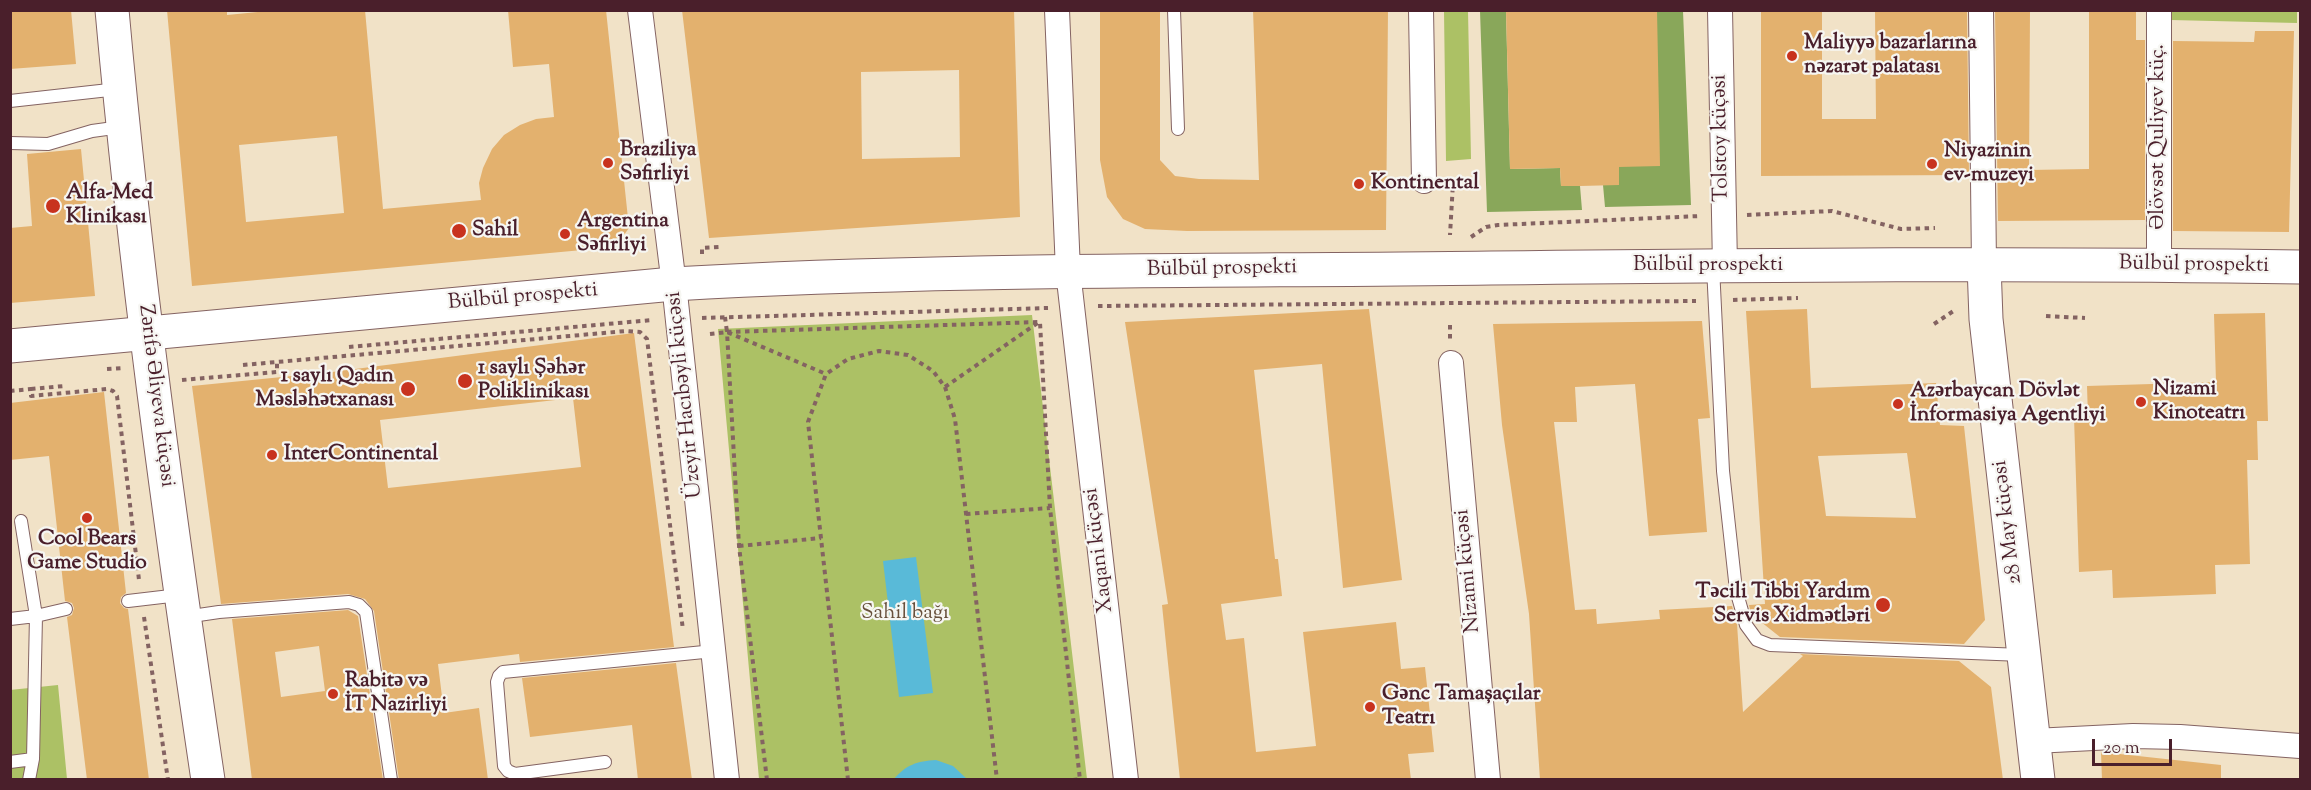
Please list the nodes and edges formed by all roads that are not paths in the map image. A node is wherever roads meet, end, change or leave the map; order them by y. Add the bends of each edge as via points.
1 (112, 10) edge
2 (640, 10) edge
3 (1057, 10) edge
4 (1174, 10) edge
5 (1421, 10) edge
6 (1720, 10) edge
7 (1981, 10) edge
8 (2159, 10) edge
9 (119, 89) junction
10 (10, 101) edge
11 (122, 127) junction
12 (1178, 129) dead end
13 (10, 143) edge
14 (1424, 181) dead end
15 (2159, 264) junction
16 (1984, 265) junction
17 (1719, 266) junction
18 (2301, 267) edge
19 (1053, 271) junction
20 (674, 284) junction
21 (147, 334) junction
22 (10, 346) edge
23 (1451, 363) dead end
24 (21, 521) dead end
25 (128, 601) dead end
26 (182, 606) junction
27 (66, 609) dead end
28 (36, 616) junction
29 (10, 619) edge
30 (714, 651) junction
31 (2024, 656) junction
32 (2034, 741) junction
33 (2301, 746) edge
34 (33, 759) junction
35 (10, 762) edge
36 (605, 762) dead end
37 (29, 780) edge
38 (208, 780) edge
39 (391, 780) edge
40 (727, 780) edge
41 (1126, 780) edge
42 (1488, 780) edge
43 (2038, 780) edge

1 - 9 main road, Zərifə Əliyeva küçəsi
2 - 20 street, Üzeyir Hacıbəyli küçəsi
3 - 19 street, Xaqani küçəsi via 1066,231
4 - 12 lane
5 - 14 street
6 - 17 street, Tolstoy küçəsi via 1724,215
7 - 16 street
8 - 15 street, Əlövsət Quliyev küç.
9 - 10 lane
9 - 11 main road, Zərifə Əliyeva küçəsi
11 - 13 lane via 48,144
11 - 21 main road, Zərifə Əliyeva küçəsi
15 - 16 main road, Bülbül prospekti
15 - 18 main road, Bülbül prospekti
16 - 17 main road, Bülbül prospekti
16 - 31 main road, 28 May küçəsi via 1986,319
17 - 19 main road, Bülbül prospekti
17 - 31 lane via 1714,300 1723,471 1736,590 1746,626 1757,640 1770,645
19 - 20 main road, Bülbül prospekti
19 - 41 street, Xaqani küçəsi via 1073,320
20 - 21 main road, Bülbül prospekti
20 - 30 street, Üzeyir Hacıbəyli küçəsi
21 - 22 main road, Bülbül prospekti
21 - 26 main road, Zərifə Əliyeva küçəsi
23 - 42 street, Nizami küçəsi
24 - 28 lane
25 - 26 lane
26 - 38 main road, Zərifə Əliyeva küçəsi
26 - 39 lane via 219,612 337,603 359,605 366,612
27 - 28 lane
28 - 29 lane
28 - 34 lane
30 - 36 lane via 503,672 499,676 504,766 508,771 515,774
30 - 40 street, Üzeyir Hacıbəyli küçəsi
31 - 32 main road, 28 May küçəsi
32 - 33 street via 2133,736
32 - 43 main road, 28 May küçəsi
34 - 35 lane
34 - 37 lane

